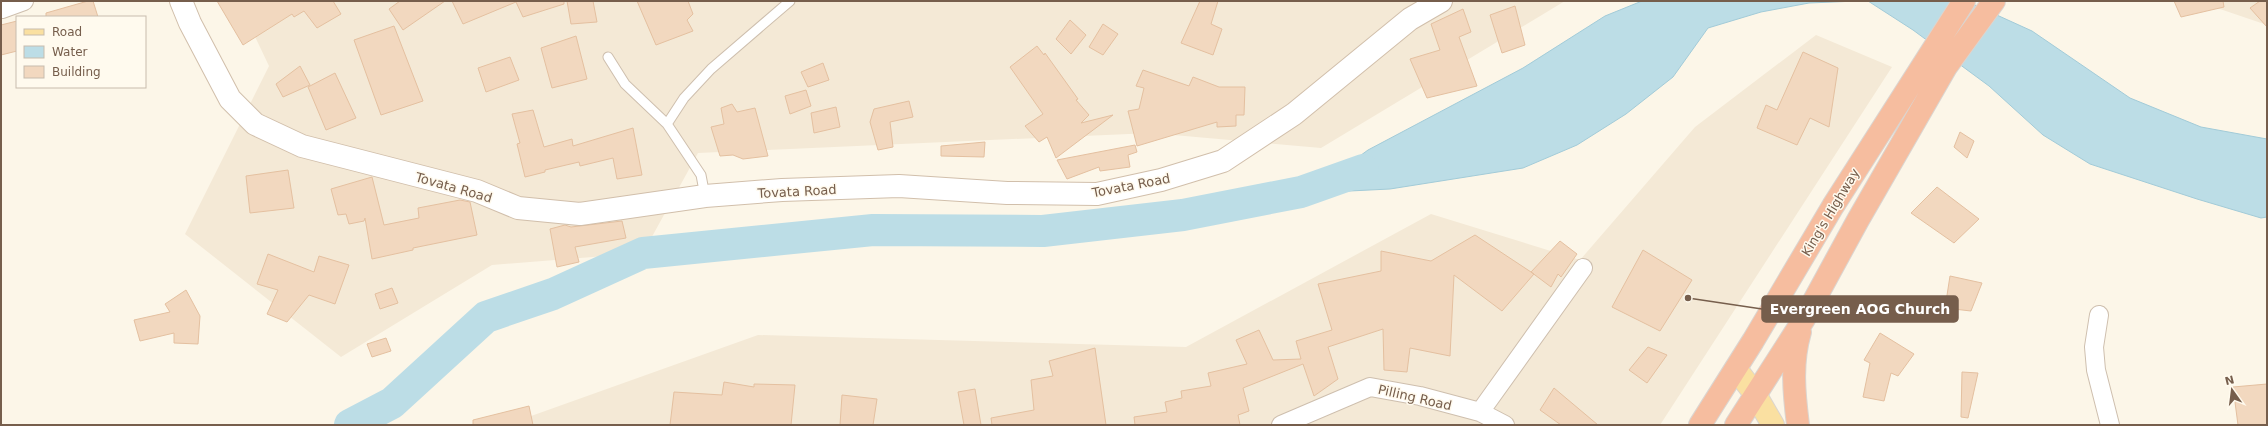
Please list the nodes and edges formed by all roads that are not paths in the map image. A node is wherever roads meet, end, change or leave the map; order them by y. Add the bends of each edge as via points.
1 (24, 1) edge
2 (181, 1) edge
3 (790, 1) edge
4 (1441, 1) edge
5 (1964, 1) edge
6 (1993, 2) edge
7 (2, 9) edge
8 (608, 58) dead end
9 (667, 124) junction
10 (705, 196) junction
11 (1583, 268) dead end
12 (2099, 315) dead end
13 (1804, 319) junction
14 (1736, 369) junction
15 (1755, 394) junction
16 (1480, 412) junction
17 (1311, 418) edge
18 (1281, 425) edge
19 (1505, 425) edge
20 (1700, 425) edge
21 (1736, 425) edge
22 (1773, 425) edge
23 (1798, 425) edge
24 (2110, 425) edge

1 - 7 street
2 - 10 street, Tovata Road via 230,99 256,124 302,146 477,191 518,208 580,214
3 - 9 lane via 711,69 684,98
4 - 10 street, Tovata Road via 1410,19 1294,114 1224,161 1161,180 1097,194 1007,193 899,186 782,190
5 - 14 highway, King's Highway via 1833,206
6 - 13 highway, King's Highway via 1946,67
8 - 9 lane via 625,84
9 - 10 lane via 701,175
11 - 16 street
12 - 24 street via 2094,347 2096,370
13 - 15 highway, King's Highway
13 - 23 highway via 1794,372 1794,399
14 - 15 main road
14 - 20 highway, King's Highway
15 - 21 highway, King's Highway
15 - 22 main road
16 - 17 street, Pilling Road via 1420,396 1370,387
16 - 19 street, Pilling Road
17 - 18 street, Pilling Road

